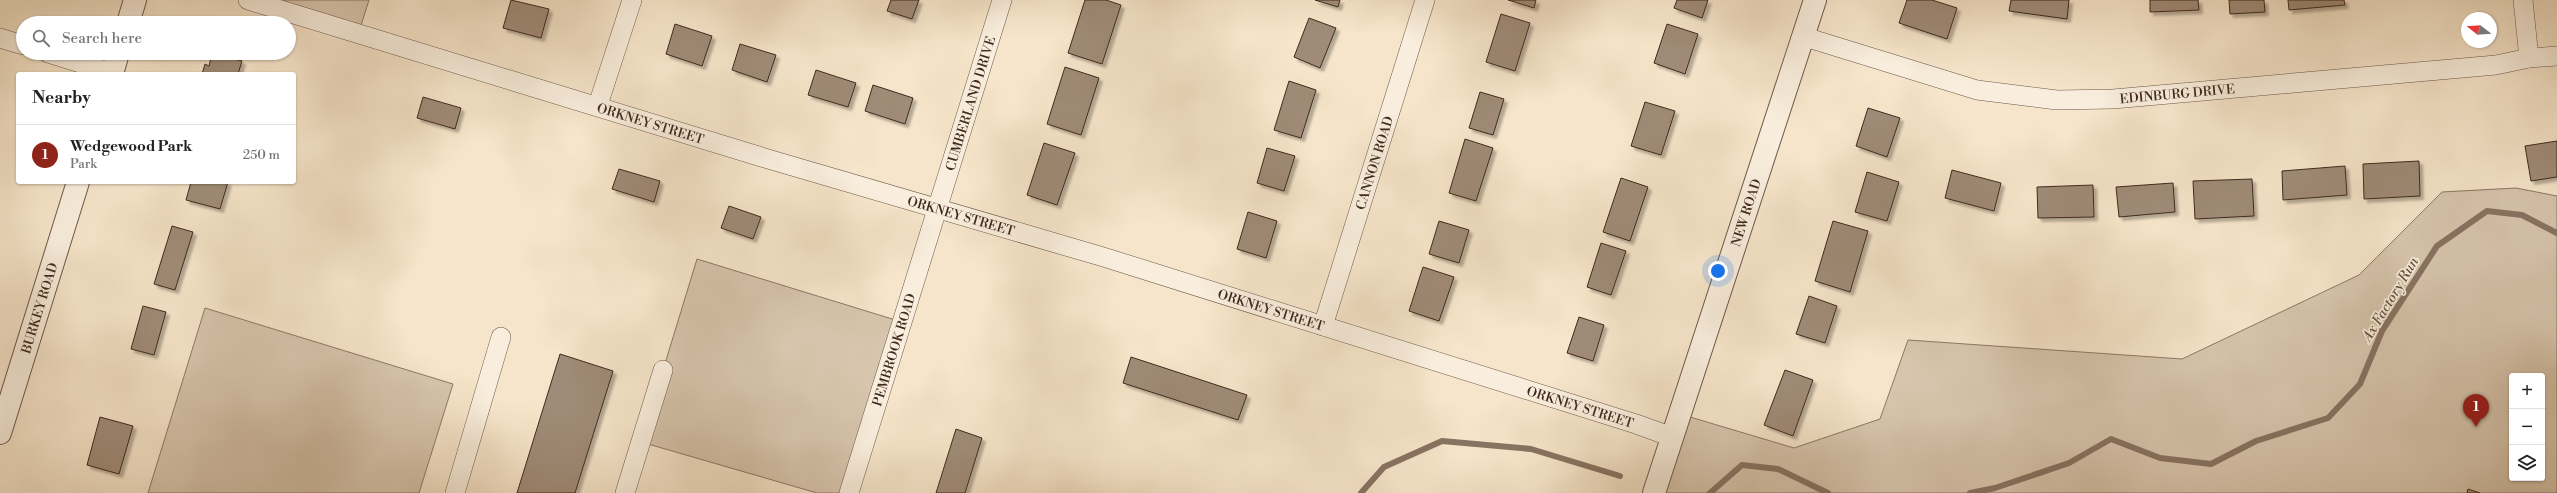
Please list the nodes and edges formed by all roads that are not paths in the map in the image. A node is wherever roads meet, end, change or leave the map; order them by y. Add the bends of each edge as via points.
1 (135, 0) edge
2 (248, 0) edge
3 (632, 0) edge
4 (1002, 0) edge
5 (1425, 0) edge
6 (1815, 0) edge
7 (2524, 0) edge
8 (130, 16) edge
9 (1804, 37) junction
10 (0, 38) edge
11 (16, 43) edge
12 (2557, 56) edge
13 (2529, 58) junction
14 (81, 60) edge
15 (114, 67) edge
16 (598, 105) junction
17 (77, 184) edge
18 (938, 207) junction
19 (1323, 326) junction
20 (502, 337) dead end
21 (662, 370) dead end
22 (0, 433) edge
23 (1672, 437) junction
24 (455, 493) edge
25 (625, 493) edge
26 (849, 493) edge
27 (1654, 493) edge

1 - 8 street
2 - 16 street, ORKNEY STREET
3 - 16 street
4 - 18 street, CUMBERLAND DRIVE
5 - 19 street, CANNON ROAD
6 - 9 street, NEW ROAD
7 - 13 street
9 - 13 street, EDINBURG DRIVE via 1977,90 2056,100 2113,99 2496,65
9 - 23 street, NEW ROAD
10 - 11 street
12 - 13 street, EDINBURG DRIVE
14 - 15 street
16 - 18 street, ORKNEY STREET
17 - 22 street, BURKEY ROAD
18 - 19 street, ORKNEY STREET
18 - 26 street, PEMBROOK ROAD
19 - 23 street, ORKNEY STREET
20 - 24 street
21 - 25 street
23 - 27 street, NEW ROAD

